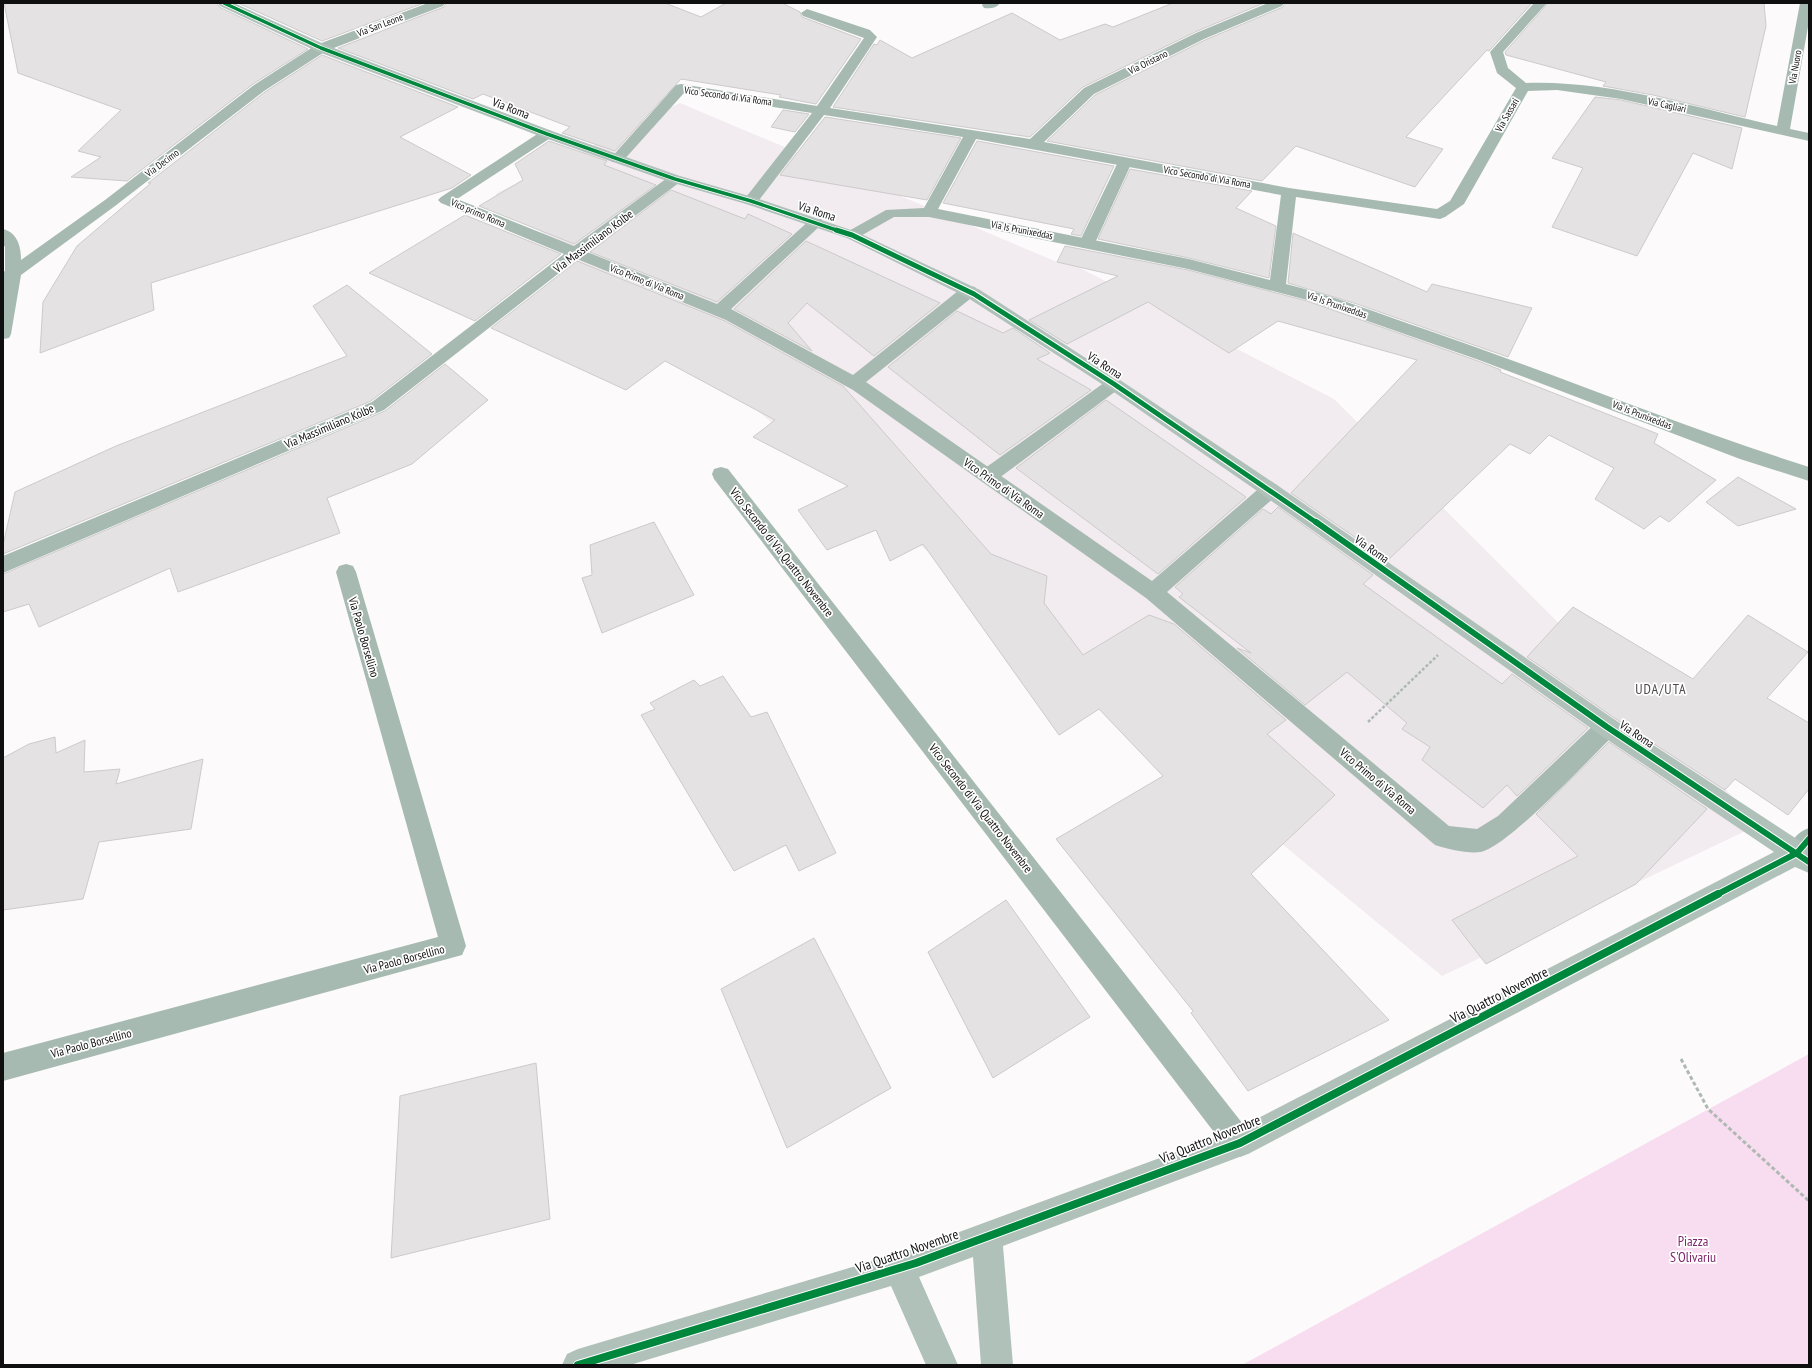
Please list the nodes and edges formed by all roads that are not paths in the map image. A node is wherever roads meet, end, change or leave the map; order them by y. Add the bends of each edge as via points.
1 (224, 3) edge
2 (439, 3) edge
3 (1278, 3) edge
4 (1541, 3) edge
5 (1806, 3) edge
6 (807, 13) dead end
7 (321, 48) junction
8 (1523, 87) junction
9 (820, 110) junction
10 (1783, 131) junction
11 (547, 134) junction
12 (971, 135) junction
13 (1809, 137) edge
14 (1033, 144) junction
15 (617, 158) junction
16 (1125, 162) junction
17 (675, 180) junction
18 (1289, 192) junction
19 (751, 202) junction
20 (929, 212) junction
21 (1440, 214) joint
22 (816, 222) junction
23 (3, 234) edge
24 (852, 235) junction
25 (1087, 243) junction
26 (575, 253) junction
27 (8, 276) edge
28 (1277, 286) junction
29 (969, 291) junction
30 (719, 311) junction
31 (3, 334) edge
32 (854, 384) junction
33 (1114, 384) junction
34 (721, 474) dead end
35 (1809, 474) edge
36 (988, 476) junction
37 (1270, 490) junction
38 (3, 565) edge
39 (346, 572) dead end
40 (1153, 592) junction
41 (1607, 727) junction
42 (1805, 851) edge
43 (3, 1067) edge
44 (1240, 1142) junction
45 (987, 1237) junction
46 (900, 1268) junction
47 (578, 1365) edge
48 (942, 1365) edge
49 (997, 1365) edge

1 - 7 street, Via Roma
2 - 7 street, Via San Leone
3 - 14 street, Via Oristano via 1200,36 1089,91
4 - 8 street, Via Sassari via 1496,52 1502,70
5 - 10 street, Via Nuoro
6 - 9 street via 871,37
7 - 11 street, Via Roma
7 - 27 street, Via Decimo via 259,88 110,203
8 - 10 street, Via Cagliari via 1557,86 1621,95
8 - 21 street, Via Sassari via 1456,204
9 - 12 street, Vico Secondo di Via Roma
9 - 15 street, Vico Secondo di Via Roma via 680,88
9 - 19 street
10 - 13 street, Via Cagliari
11 - 15 street, Via Roma
11 - 26 street, Vico primo Roma via 446,200
12 - 14 street, Vico Secondo di Via Roma
12 - 20 street
14 - 16 street, Vico Secondo di Via Roma
15 - 17 street, Via Roma
16 - 18 street, Vico Secondo di Via Roma
16 - 25 street
17 - 19 street, Via Roma
17 - 26 street, Via Massimiliano Kolbe
18 - 21 street, Vico Secondo di Via Roma
18 - 28 street
19 - 22 street, Via Roma
20 - 24 street, Via Is Prunixeddas via 891,213
20 - 25 street, Via Is Prunixeddas
22 - 24 street, Via Roma
22 - 30 street
23 - 27 street via 13,246
24 - 29 street, Via Roma
25 - 28 street, Via Is Prunixeddas via 1190,264
26 - 30 street, Vico Primo di Via Roma
26 - 38 street, Via Massimiliano Kolbe via 378,406
27 - 31 street
28 - 35 street, Via Is Prunixeddas via 1313,296 1485,356 1747,454
29 - 32 street
29 - 33 street, Via Roma
30 - 32 street, Vico Primo di Via Roma
32 - 36 street, Vico Primo di Via Roma
33 - 36 street
33 - 37 street, Via Roma
34 - 44 street, Vico Secondo di Via Quattro Novembre
36 - 40 street, Vico Primo di Via Roma
37 - 40 street
37 - 41 street, Via Roma
39 - 43 street, Via Paolo Borsellino via 453,946
40 - 41 street, Vico Primo di Via Roma via 1444,837 1480,842 1506,824
41 - 42 street, Via Roma
42 - 44 street, Via Quattro Novembre
44 - 45 street, Via Quattro Novembre
45 - 46 street, Via Quattro Novembre
45 - 49 street
46 - 47 street, Via Quattro Novembre
46 - 48 street

